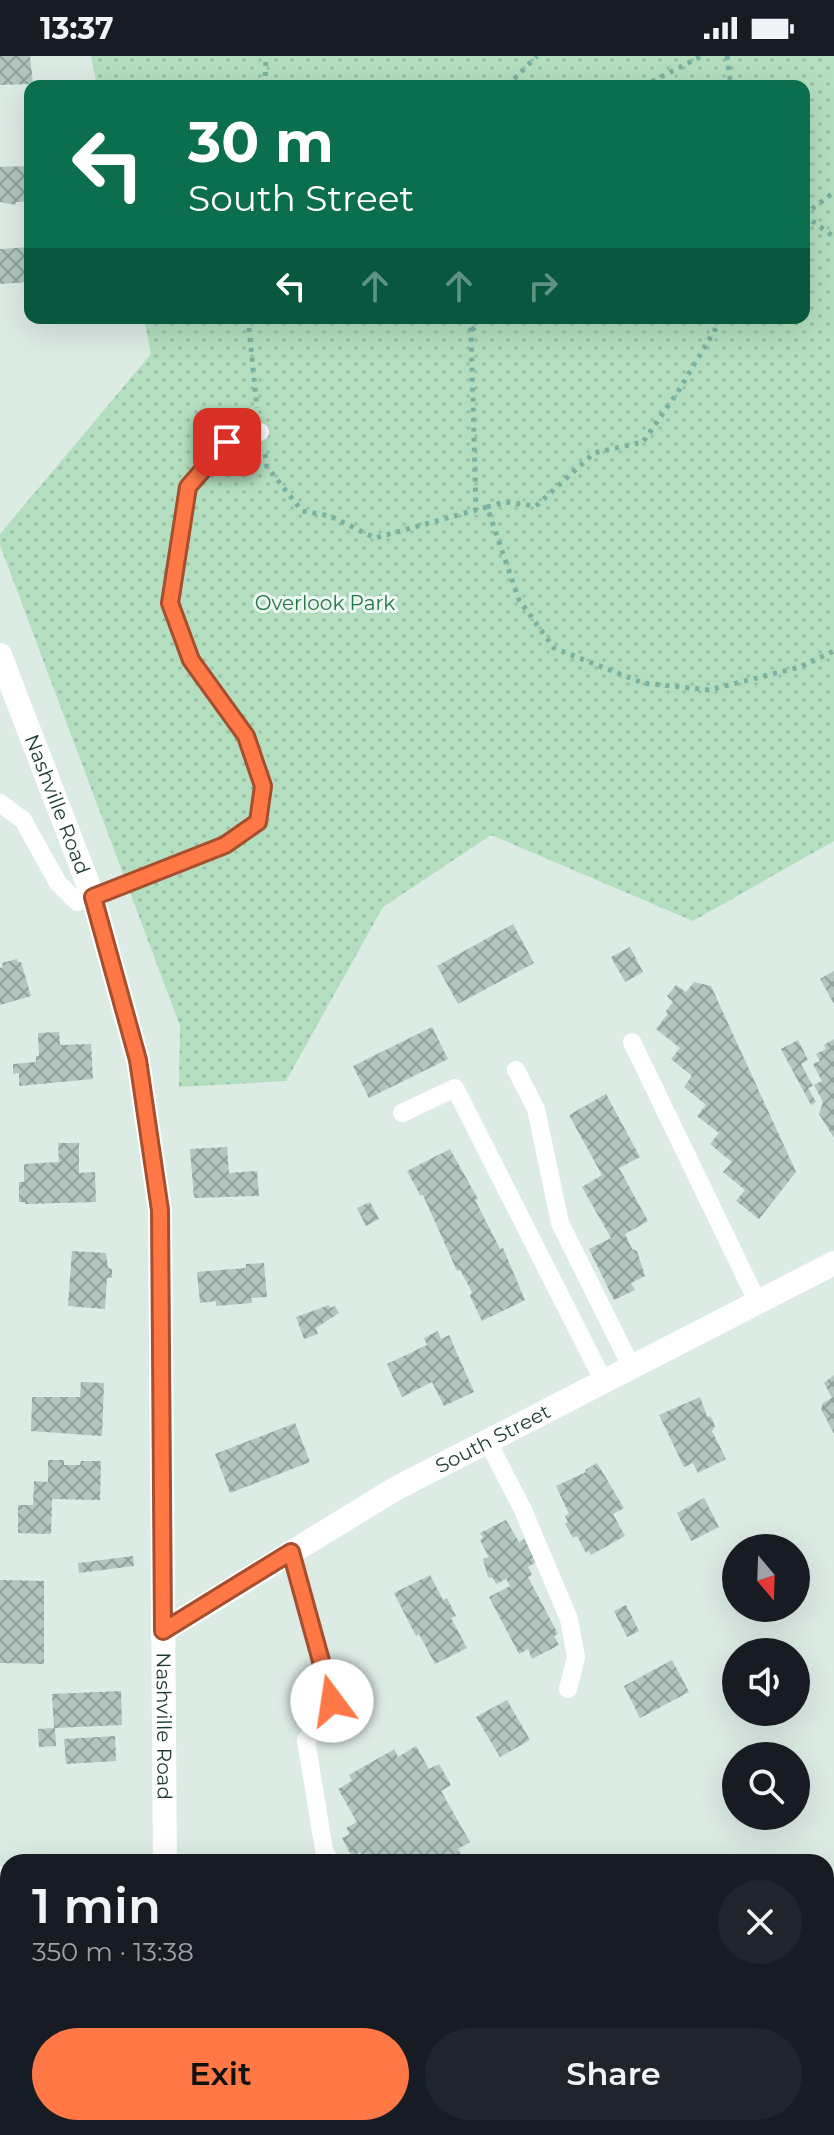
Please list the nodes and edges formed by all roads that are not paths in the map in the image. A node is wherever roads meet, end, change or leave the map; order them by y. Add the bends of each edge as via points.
1 (260, 432) road end
2 (0, 655) edge
3 (0, 803) edge
4 (93, 897) junction
5 (632, 1042) dead end
6 (516, 1070) dead end
7 (402, 1113) dead end
8 (834, 1263) edge
9 (758, 1303) junction
10 (632, 1368) junction
11 (604, 1382) junction
12 (488, 1442) junction
13 (291, 1552) junction
14 (163, 1631) junction
15 (568, 1689) dead end
16 (165, 1854) edge
17 (326, 1854) edge

1 - 4 lane via 227,442 188,487 170,603 191,660 246,736 263,786 258,822 225,845
2 - 4 street, Nashville Road
3 - 4 lane via 23,820 58,883 77,902
4 - 14 street, Nashville Road via 138,1060 160,1210
5 - 9 lane
6 - 10 lane via 536,1109 560,1223
7 - 11 lane via 455,1088
8 - 9 street, South Street
9 - 10 street, South Street
10 - 11 street, South Street
11 - 12 street, South Street
12 - 13 street, South Street via 395,1489
12 - 15 lane via 569,1619 576,1657
13 - 14 street, South Street
13 - 17 lane via 332,1701 306,1740
14 - 16 street, Nashville Road

